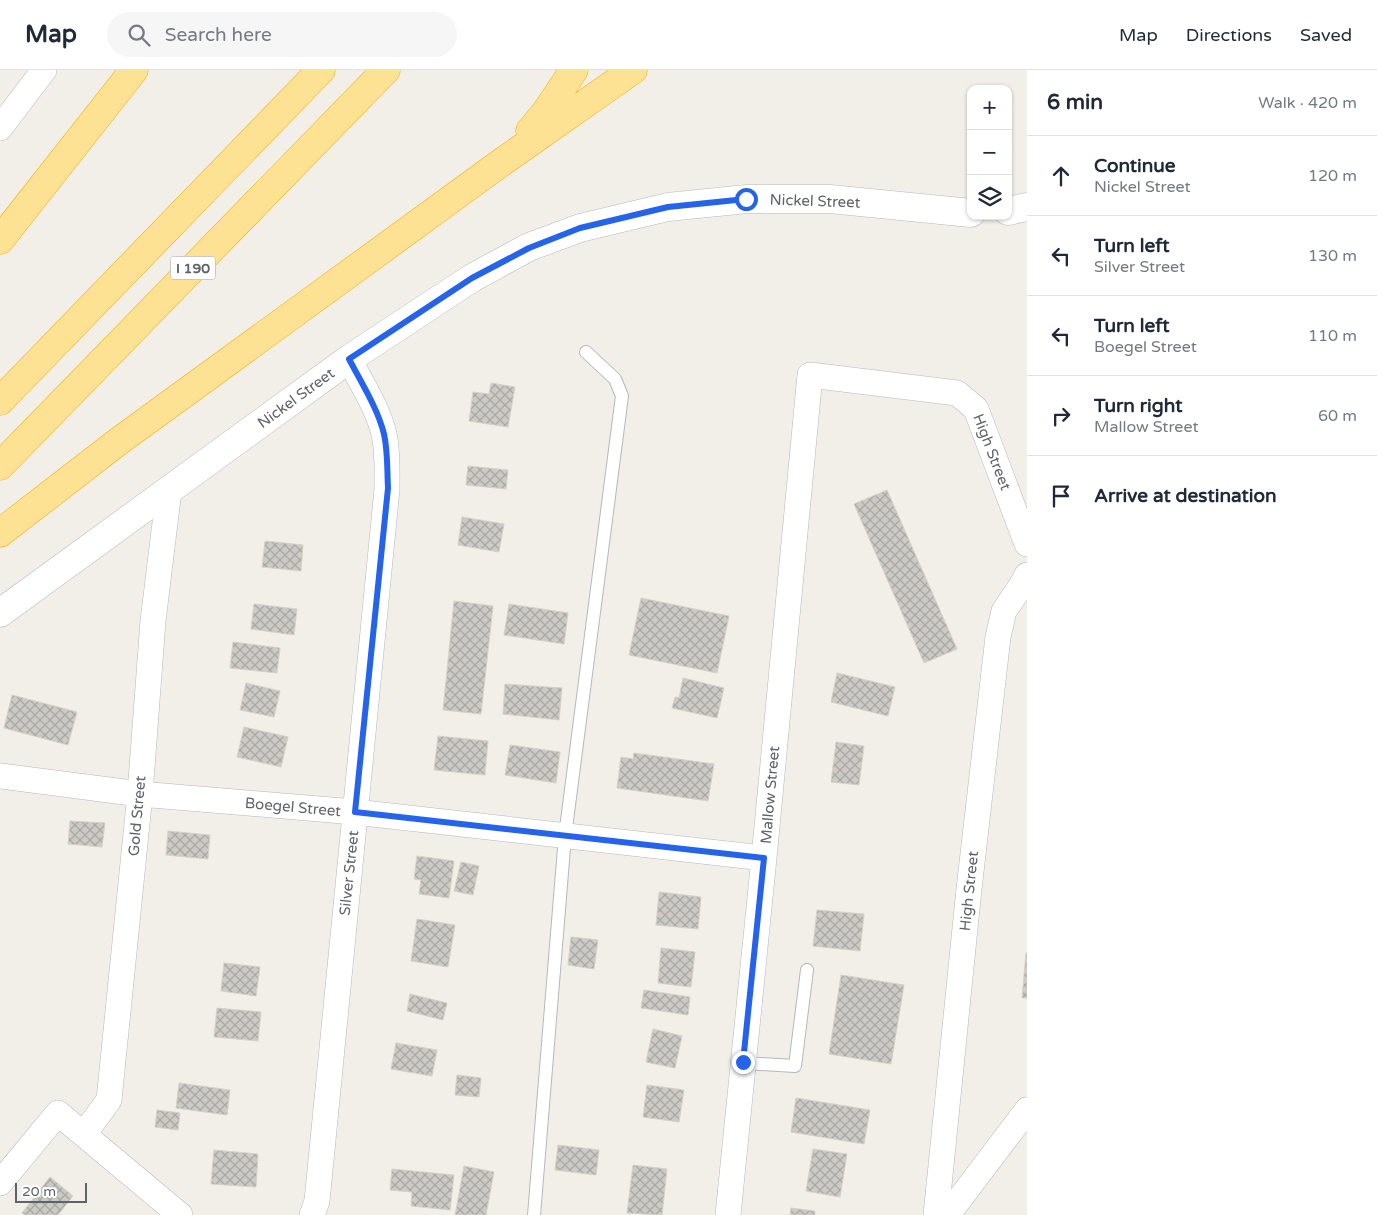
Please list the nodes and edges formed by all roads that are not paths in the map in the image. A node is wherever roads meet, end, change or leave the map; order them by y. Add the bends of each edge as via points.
1 (44, 70) edge
2 (134, 70) edge
3 (321, 70) edge
4 (386, 70) edge
5 (574, 70) edge
6 (633, 70) edge
7 (0, 128) edge
8 (502, 162) junction
9 (1027, 207) edge
10 (1012, 210) edge
11 (967, 213) edge
12 (0, 240) edge
13 (586, 352) dead end
14 (349, 359) junction
15 (810, 375) joint
16 (0, 401) edge
17 (0, 466) edge
18 (169, 490) junction
19 (0, 533) edge
20 (1027, 544) edge
21 (1027, 575) edge
22 (0, 613) edge
23 (0, 776) edge
24 (140, 794) junction
25 (355, 812) junction
26 (565, 836) junction
27 (764, 858) junction
28 (807, 970) dead end
29 (743, 1062) junction
30 (1027, 1110) edge
31 (84, 1134) junction
32 (0, 1183) edge
33 (180, 1215) edge
34 (312, 1215) edge
35 (534, 1215) edge
36 (728, 1215) edge
37 (936, 1215) edge
38 (944, 1215) edge

1 - 7 street
2 - 12 highway
3 - 16 highway, I 190
4 - 17 highway, I 190
5 - 8 highway via 545,113
6 - 8 highway
8 - 19 highway via 120,441
9 - 10 main road
11 - 14 main road, Nickel Street via 830,199 746,199 668,207 580,228 529,248 472,278
13 - 26 lane via 614,379 622,396
14 - 18 main road, Nickel Street
14 - 25 street, Silver Street via 383,432 388,488
15 - 20 street, High Street via 957,393 976,409
15 - 27 street, Mallow Street
18 - 22 main road, Nickel Street
18 - 24 street, Gold Street via 153,621
21 - 37 street, High Street via 1004,610 998,637 968,889
23 - 24 street, Boegel Street
24 - 25 street, Boegel Street
24 - 31 street, Gold Street via 109,1100
25 - 26 street, Boegel Street
25 - 34 street, Silver Street via 317,1201
26 - 27 street, Boegel Street
26 - 35 lane
27 - 29 street, Mallow Street
28 - 29 lane via 796,1066
29 - 36 street, Mallow Street
30 - 38 street via 952,1209
31 - 32 street via 58,1113
31 - 33 street

